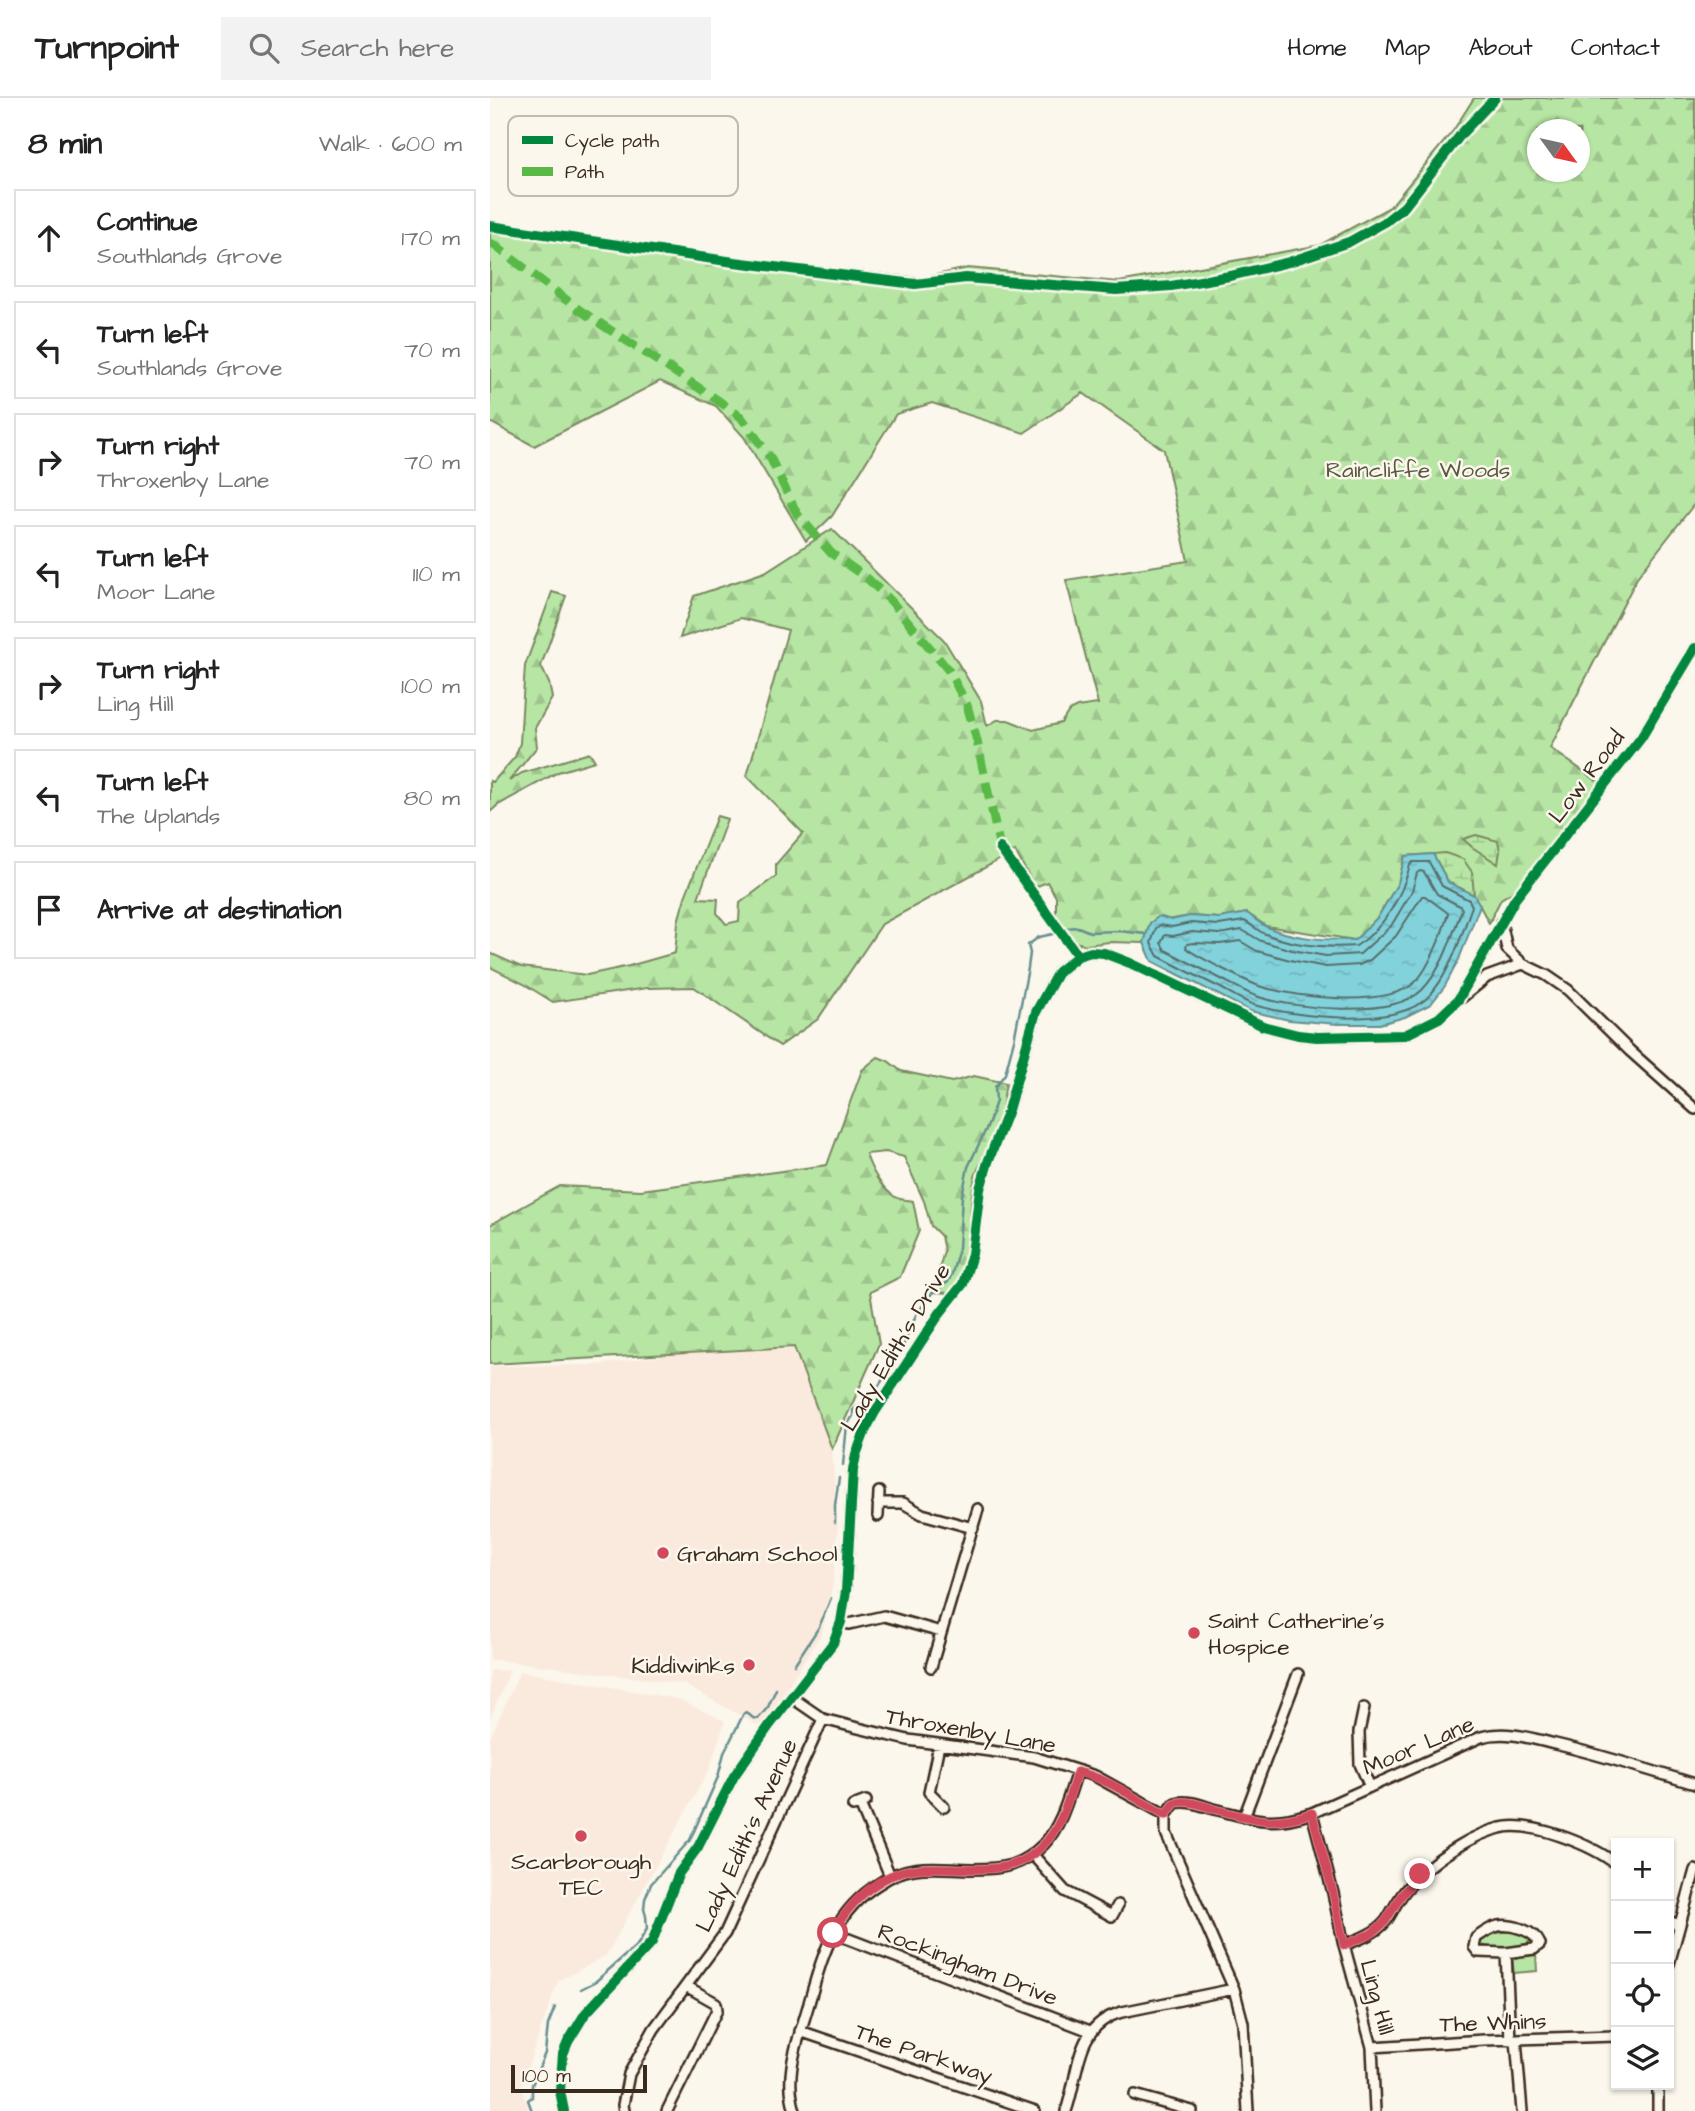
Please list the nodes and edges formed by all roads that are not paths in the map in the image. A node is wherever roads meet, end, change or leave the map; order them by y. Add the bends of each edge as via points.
1 (1695, 648) edge
2 (1501, 922) junction
3 (1523, 964) junction
4 (1458, 1000) junction
5 (1695, 1109) edge
6 (879, 1492) dead end
7 (878, 1503) junction
8 (978, 1509) dead end
9 (878, 1516) dead end
10 (973, 1528) junction
11 (841, 1622) junction
12 (941, 1632) junction
13 (930, 1667) dead end
14 (1298, 1672) dead end
15 (791, 1697) junction
16 (1365, 1706) dead end
17 (823, 1719) junction
18 (939, 1745) junction
19 (1077, 1772) junction
20 (1695, 1784) edge
21 (1370, 1787) junction
22 (860, 1804) dead end
23 (944, 1807) dead end
24 (1312, 1813) junction
25 (1166, 1815) junction
26 (1244, 1816) junction
27 (1032, 1854) junction
28 (1611, 1860) edge
29 (1695, 1870) edge
30 (890, 1876) junction
31 (1118, 1905) dead end
32 (1674, 1923) edge
33 (1679, 1924) junction
34 (833, 1933) junction
35 (1674, 1944) edge
36 (1344, 1945) junction
37 (1506, 1953) junction
38 (686, 1986) junction
39 (1234, 1989) junction
40 (800, 2031) junction
41 (1090, 2032) junction
42 (1611, 2036) edge
43 (1513, 2040) junction
44 (1372, 2047) junction
45 (1658, 2090) edge
46 (1135, 2095) dead end
47 (564, 2111) edge
48 (624, 2111) edge
49 (667, 2111) edge
50 (794, 2111) edge
51 (1035, 2111) edge
52 (1066, 2111) edge
53 (1192, 2111) edge
54 (1248, 2111) edge
55 (1376, 2111) edge
56 (1522, 2111) edge
57 (1658, 2111) edge

1 - 2 street, Low Road via 1641,738
2 - 3 street via 1507,949
2 - 4 street, Lady Edith's Drive
3 - 4 street via 1488,977
3 - 5 street via 1568,990
4 - 11 street, Lady Edith's Drive via 1430,1024 1405,1035 1318,1037 1263,1026 1104,953 1078,956 1058,972 1036,1012 988,1162 963,1284 864,1431 853,1471
6 - 7 street
7 - 9 street
7 - 10 street via 903,1503 922,1514
8 - 10 street
10 - 12 street
11 - 12 street via 884,1616
11 - 15 street, Lady Edith's Drive via 833,1643
12 - 13 street
14 - 26 street
15 - 17 street, Throxenby Lane
15 - 47 street, Lady Edith's Drive via 734,1776 698,1847 679,1873 652,1942 585,2014 568,2042 560,2091
16 - 21 street via 1359,1732 1360,1764
17 - 18 street, Throxenby Lane
17 - 38 street, Lady Edith's Avenue via 725,1933
18 - 19 street, Throxenby Lane via 1034,1757
18 - 23 street via 929,1792
19 - 25 street, Throxenby Lane via 1112,1784
19 - 27 street via 1056,1826
20 - 21 street, Moor Lane via 1591,1753 1494,1734
21 - 24 street, Moor Lane
22 - 30 street
24 - 26 street, Moor Lane via 1272,1822
24 - 36 street, Ling Hill
25 - 26 street, Moor Lane via 1175,1803 1188,1801
25 - 39 street via 1166,1833
27 - 30 street via 1010,1867 917,1869
27 - 31 street via 1065,1891 1112,1916
28 - 36 street via 1568,1838 1503,1827 1480,1835 1436,1862 1401,1896 1385,1922 1371,1934
29 - 33 street
30 - 34 street via 852,1905
32 - 33 street
33 - 35 street
34 - 40 street
34 - 41 street, Rockingham Drive
36 - 44 street, Ling Hill
37 - 37 street via 1478,1952 1476,1938 1507,1926 1528,1931 1540,1944
37 - 43 street
38 - 48 street, Lady Edith's Avenue via 629,2074
38 - 49 street via 716,2003 717,2010
39 - 41 street via 1112,2014
39 - 54 street via 1243,2023
40 - 50 street via 791,2064
40 - 51 street, The Parkway
41 - 52 street via 1081,2049
42 - 43 street, The Whins
43 - 44 street, The Whins
43 - 56 street
44 - 55 street, Ling Hill
45 - 57 street
46 - 53 street

